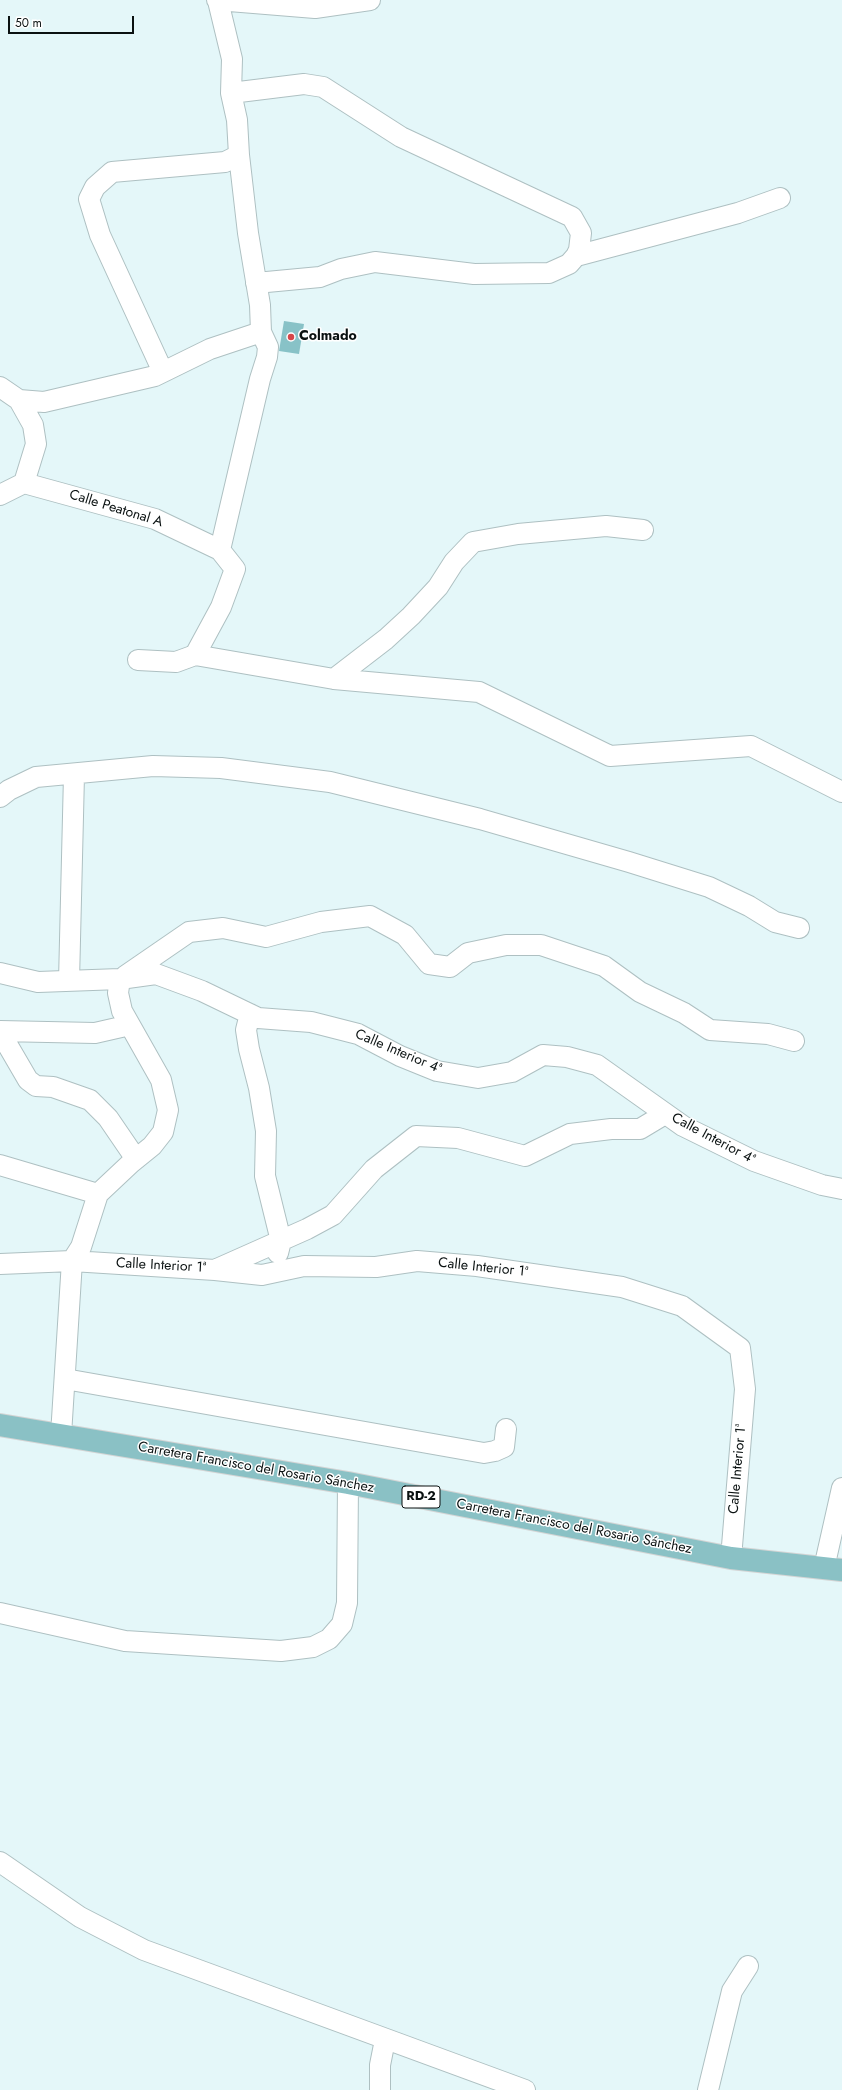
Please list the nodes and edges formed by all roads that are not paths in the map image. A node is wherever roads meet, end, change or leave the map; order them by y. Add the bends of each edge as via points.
1 (218, 0) edge
2 (370, 0) edge
3 (232, 93) junction
4 (239, 155) junction
5 (780, 198) dead end
6 (576, 256) junction
7 (256, 283) junction
8 (261, 332) junction
9 (163, 372) junction
10 (0, 387) edge
11 (19, 400) junction
12 (24, 483) junction
13 (0, 495) edge
14 (643, 530) dead end
15 (220, 550) junction
16 (195, 655) junction
17 (138, 660) dead end
18 (334, 679) junction
19 (74, 775) junction
20 (842, 792) edge
21 (0, 797) edge
22 (799, 928) dead end
23 (0, 972) edge
24 (120, 979) junction
25 (69, 981) junction
26 (250, 1014) junction
27 (130, 1025) junction
28 (0, 1031) edge
29 (794, 1041) dead end
30 (666, 1114) junction
31 (136, 1159) junction
32 (0, 1165) edge
33 (842, 1189) edge
34 (98, 1194) junction
35 (281, 1241) junction
36 (72, 1261) junction
37 (0, 1264) edge
38 (215, 1270) junction
39 (262, 1275) junction
40 (65, 1379) junction
41 (0, 1425) edge
42 (506, 1429) dead end
43 (61, 1435) junction
44 (348, 1483) junction
45 (842, 1488) edge
46 (731, 1558) junction
47 (833, 1569) edge
48 (0, 1613) edge
49 (0, 1862) edge
50 (748, 1966) dead end
51 (385, 2040) junction
52 (380, 2090) edge
53 (525, 2090) edge
54 (708, 2090) edge

1 - 2 street via 315,8
1 - 3 street via 232,59
3 - 4 street
3 - 6 street via 304,84 323,87 402,137 572,216 581,233
4 - 7 street
4 - 9 street via 225,162 112,172 95,187 89,199 100,235
5 - 6 street via 738,213
6 - 7 street via 569,264 549,273 474,274 375,262 340,269 320,277
7 - 8 street
8 - 9 street via 210,349
8 - 15 street via 268,347 267,356
9 - 11 street via 44,402
10 - 11 street
11 - 12 street via 33,425 36,444
12 - 13 street
12 - 15 street, Calle Peatonal A via 155,519
14 - 18 street via 606,526 518,534 474,542 454,562 438,587 411,616
15 - 16 street, Calle Peatonal A via 235,568 221,607
16 - 17 street via 176,662
16 - 18 street
18 - 20 street via 479,692 610,756 750,746
19 - 21 street via 36,777
19 - 22 street via 153,766 191,767 221,768 330,782 480,819 636,864 709,887 775,922
19 - 25 street
23 - 25 street, Calle Interior 4ª via 38,982
24 - 25 street, Calle Interior 4ª
24 - 26 street, Calle Interior 4ª via 156,974
24 - 27 street via 120,1005
24 - 29 street via 189,932 223,928 266,937 320,922 370,916 405,935 429,964 450,967 468,953 506,945 541,945 604,966 640,992 684,1013 710,1030 768,1034
26 - 30 street, Calle Interior 4ª via 258,1018 311,1022 358,1034 400,1056 437,1071 478,1078 512,1072 543,1055 567,1057 597,1065
26 - 35 street via 246,1030 266,1131 265,1176
27 - 28 street via 95,1033
27 - 31 street via 161,1080 168,1110 163,1132 152,1146
28 - 31 street via 28,1080 36,1086 53,1087 90,1100 108,1118
30 - 33 street, Calle Interior 4ª via 682,1126 754,1161 822,1185
30 - 35 street via 640,1129 611,1129 570,1134 525,1156 458,1138 416,1136 374,1169 333,1216
31 - 34 street
32 - 34 street
34 - 36 street via 81,1246
35 - 38 street
35 - 39 street via 275,1262
36 - 37 street, Calle Interior 1ª
36 - 38 street, Calle Interior 1ª
36 - 40 street
38 - 39 street, Calle Interior 1ª
39 - 46 street, Calle Interior 1ª via 304,1266 376,1267 417,1261 470,1265 622,1287 682,1306 740,1348 745,1389
40 - 42 street via 484,1453 495,1452 504,1447
40 - 43 street
41 - 43 main road, Carretera Francisco del Rosario Sánchez / RD-2
43 - 44 main road, Carretera Francisco del Rosario Sánchez / RD-2
44 - 46 main road, Carretera Francisco del Rosario Sánchez / RD-2
44 - 48 street via 347,1603 342,1624 329,1639 313,1647 282,1651 125,1641
45 - 47 street
46 - 47 main road, Carretera Francisco del Rosario Sánchez / RD-2
49 - 51 street via 80,1917 144,1950
50 - 54 street via 732,1991
51 - 52 street via 380,2065
51 - 53 street

